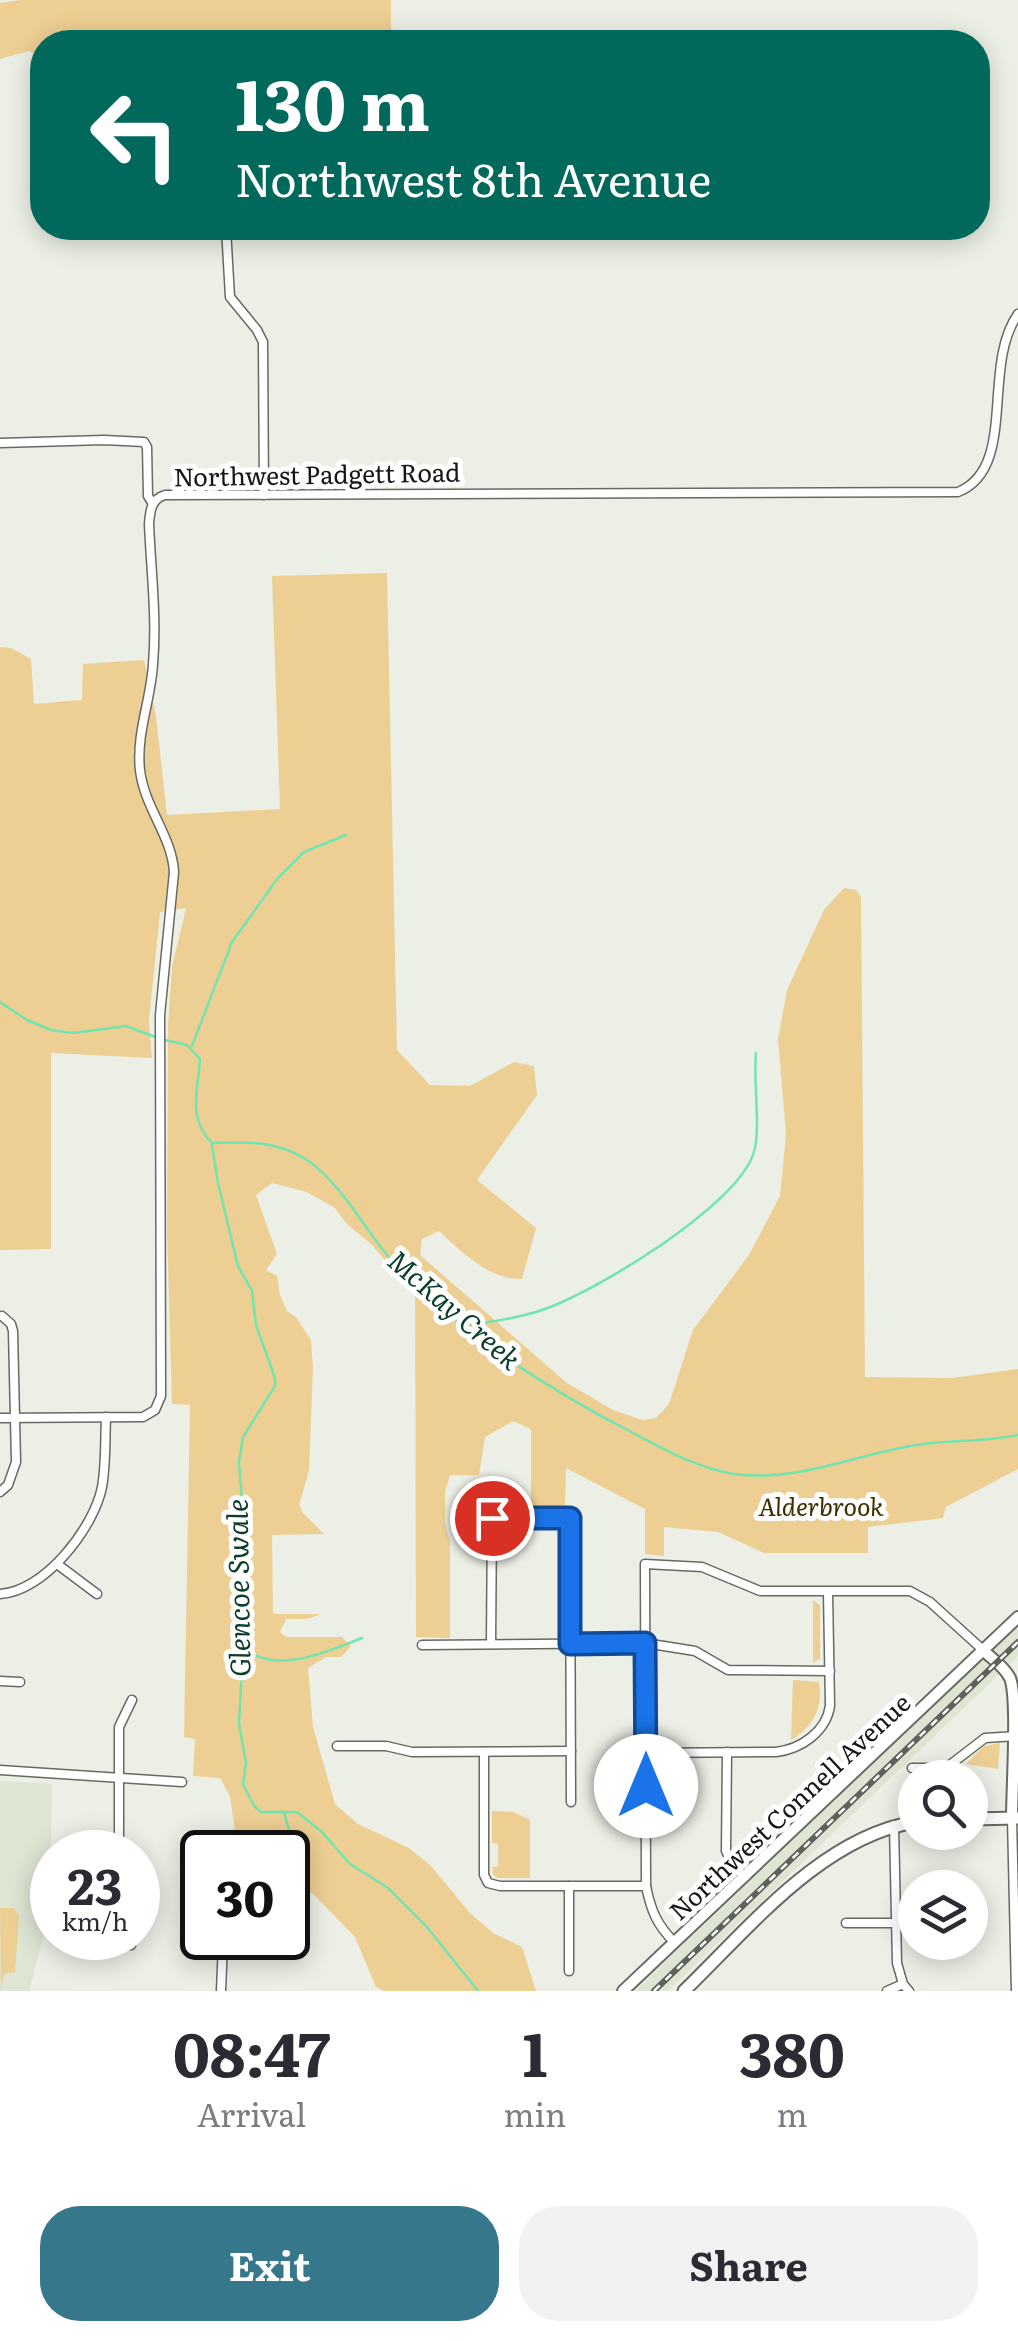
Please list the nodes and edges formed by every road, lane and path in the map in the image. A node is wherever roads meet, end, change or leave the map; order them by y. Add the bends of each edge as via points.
1 (227, 240) edge
2 (1018, 314) edge
3 (0, 443) edge
4 (264, 494) junction
5 (153, 504) junction
6 (2, 1316) edge
7 (106, 1417) junction
8 (0, 1418) edge
9 (16, 1418) junction
10 (0, 1492) edge
11 (57, 1564) junction
12 (828, 1592) junction
13 (0, 1594) edge
14 (96, 1594) dead end
15 (1018, 1617) edge
16 (645, 1643) junction
17 (492, 1644) junction
18 (570, 1644) junction
19 (422, 1645) dead end
20 (984, 1650) junction
21 (830, 1671) junction
22 (0, 1681) edge
23 (20, 1682) dead end
24 (132, 1700) dead end
25 (1017, 1736) edge
26 (337, 1746) dead end
27 (484, 1752) junction
28 (571, 1752) junction
29 (727, 1752) junction
30 (646, 1753) junction
31 (956, 1760) edge
32 (0, 1770) edge
33 (118, 1778) junction
34 (182, 1782) dead end
35 (571, 1802) dead end
36 (1015, 1818) edge
37 (988, 1819) edge
38 (898, 1825) edge
39 (894, 1826) junction
40 (119, 1830) edge
41 (745, 1877) junction
42 (569, 1886) junction
43 (646, 1886) junction
44 (846, 1923) dead end
45 (896, 1923) junction
46 (675, 1943) junction
47 (1016, 1947) edge
48 (222, 1960) edge
49 (570, 1971) dead end
50 (906, 1988) edge
51 (220, 1991) edge
52 (623, 1991) edge
53 (684, 1991) edge
54 (887, 1991) edge
55 (1016, 1991) edge

1 - 4 street via 230,297 264,349
2 - 4 street, Northwest Padgett Road via 1004,348 999,455 985,477 958,492
3 - 5 street via 144,442
4 - 5 street, Northwest Padgett Road via 165,496
5 - 7 street, Northwest Padgett Road via 154,660 140,768 173,864 160,1080 163,1380 155,1410 143,1417
6 - 9 street via 12,1328
7 - 9 street
7 - 11 street via 94,1514
8 - 9 street
9 - 10 street via 14,1472
11 - 13 street via 34,1584
11 - 14 street
12 - 16 street via 760,1590 702,1567 646,1564
12 - 20 street via 910,1591
12 - 21 street
15 - 20 street, Northwest Connell Avenue
16 - 18 street
16 - 21 street via 695,1651 728,1670
16 - 30 street
17 - 18 street
17 - 18 street via 492,1518 570,1518
17 - 19 street
18 - 28 street
20 - 25 street via 1012,1680
20 - 41 street, Northwest Connell Avenue
21 - 29 street via 829,1713 813,1736 789,1750
22 - 23 street
24 - 33 street via 119,1727
25 - 31 street via 985,1738
25 - 36 street
26 - 27 street
27 - 28 street
27 - 42 street via 488,1883
28 - 35 street
29 - 30 street
29 - 41 street via 726,1851
30 - 43 street
32 - 33 street
33 - 34 street
33 - 40 street
36 - 37 main road
36 - 47 street
38 - 39 main road
39 - 45 street
39 - 53 main road via 857,1839 813,1868
41 - 46 street, Northwest Connell Avenue
42 - 43 street
42 - 49 street
43 - 46 street via 658,1925
44 - 45 street
45 - 50 street via 897,1963
46 - 52 street, Northwest Connell Avenue
47 - 55 street
48 - 51 street
50 - 54 street

